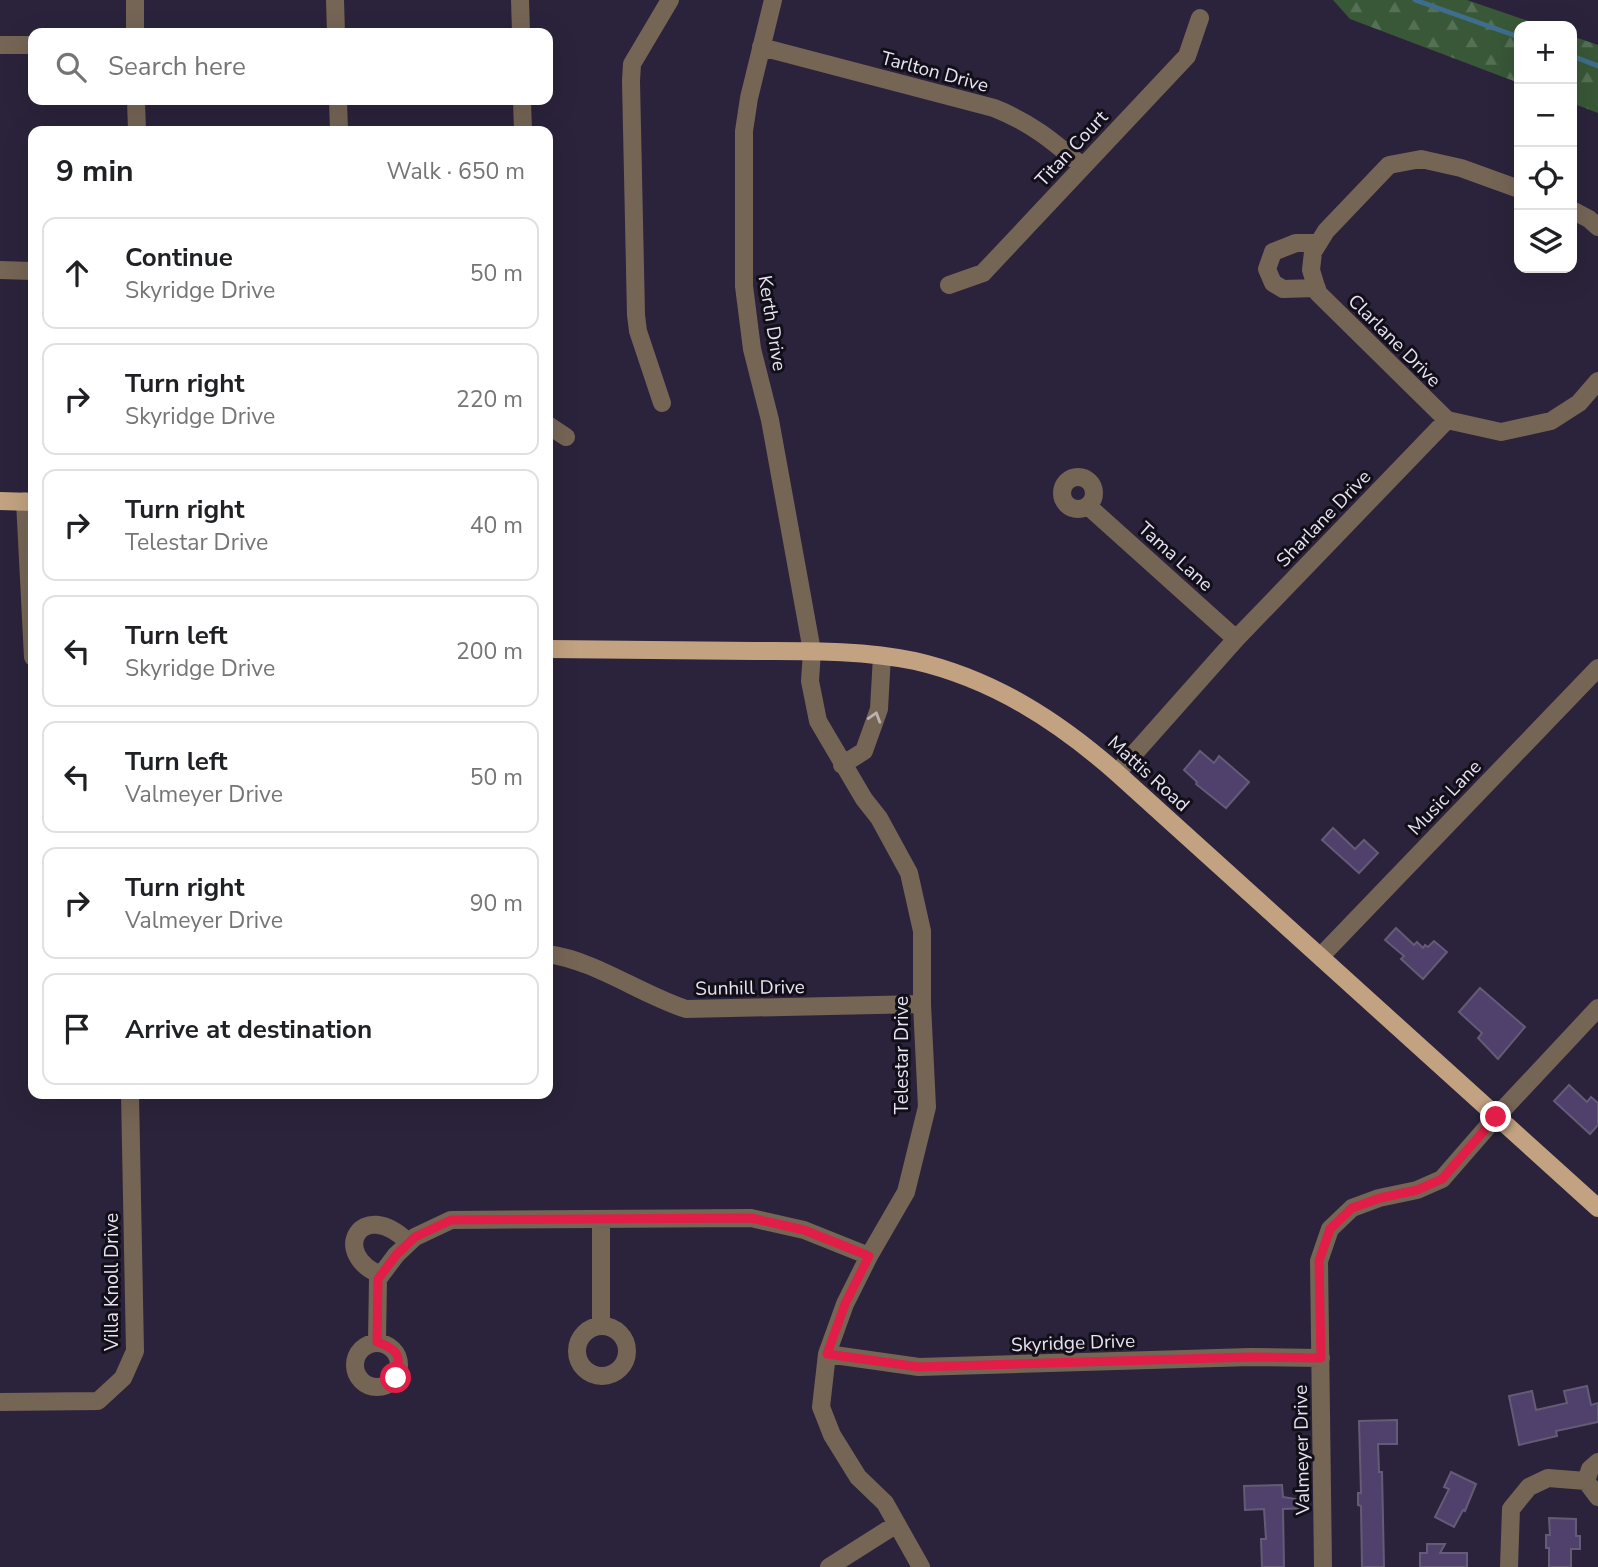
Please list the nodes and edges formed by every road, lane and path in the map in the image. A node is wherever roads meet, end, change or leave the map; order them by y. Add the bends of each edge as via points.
1 (135, 0) edge
2 (335, 0) edge
3 (520, 0) edge
4 (670, 0) edge
5 (773, 0) edge
6 (1200, 18) dead end
7 (135, 28) edge
8 (336, 28) edge
9 (521, 28) edge
10 (0, 45) edge
11 (28, 45) edge
12 (761, 47) junction
13 (136, 105) edge
14 (338, 105) edge
15 (522, 105) edge
16 (137, 126) edge
17 (339, 126) edge
18 (523, 126) edge
19 (1082, 166) junction
20 (1514, 187) edge
21 (1577, 213) edge
22 (1598, 227) edge
23 (1319, 243) junction
24 (0, 270) edge
25 (28, 271) edge
26 (949, 285) dead end
27 (1317, 288) junction
28 (1598, 380) edge
29 (662, 403) dead end
30 (1447, 420) junction
31 (553, 429) edge
32 (566, 438) dead end
33 (0, 501) edge
34 (28, 501) edge
35 (1088, 506) dead end
36 (1236, 639) junction
37 (553, 649) edge
38 (812, 651) junction
39 (883, 656) junction
40 (1598, 668) edge
41 (842, 765) junction
42 (1117, 773) junction
43 (553, 955) edge
44 (1321, 956) junction
45 (922, 1004) junction
46 (1598, 1008) edge
47 (131, 1099) edge
48 (1496, 1117) junction
49 (1598, 1209) edge
50 (601, 1219) junction
51 (408, 1242) junction
52 (869, 1256) junction
53 (381, 1275) junction
54 (601, 1326) dead end
55 (377, 1342) dead end
56 (827, 1354) junction
57 (1321, 1358) junction
58 (0, 1402) edge
59 (1598, 1462) edge
60 (1586, 1481) junction
61 (1598, 1497) edge
62 (897, 1524) junction
63 (829, 1567) edge
64 (921, 1567) edge
65 (1323, 1567) edge
66 (1509, 1567) edge

1 - 7 street
2 - 8 street
3 - 9 street
4 - 29 street via 632,64 631,81 636,315
5 - 12 street, Kerth Drive
6 - 19 street, Titan Court via 1187,55
10 - 11 street
12 - 19 street, Tarlton Drive via 994,108 1050,138
12 - 38 street, Kerth Drive via 744,131 744,286 752,349 770,420
13 - 16 street
14 - 17 street
15 - 18 street
19 - 26 street, Titan Court via 983,273
20 - 23 street via 1421,159 1389,165
21 - 22 street
23 - 27 street via 1311,270
23 - 27 street via 1296,243 1273,253 1267,270 1273,283 1283,289
24 - 25 street
27 - 30 street, Clarlane Drive
28 - 30 street via 1579,403 1551,421 1501,432
30 - 36 street, Sharlane Drive
31 - 32 street
33 - 34 main road
35 - 36 street, Tama Lane
36 - 42 street, Sharlane Drive
37 - 38 main road, Mattis Road
38 - 39 main road, Mattis Road
38 - 41 street, Telestar Drive via 810,681 818,721
41 -> 39 street via 864,751 879,709
39 - 42 main road, Mattis Road via 947,671 1031,707
40 - 44 street, Music Lane
41 - 45 street, Telestar Drive via 879,818 909,873 922,931
42 - 44 main road, Mattis Road
43 - 45 street, Sunhill Drive via 568,957 686,1009
44 - 48 main road, Mattis Road
45 - 52 street, Telestar Drive via 927,1107 906,1192
46 - 48 street, Valmeyer Drive
47 - 58 street, Villa Knoll Drive via 135,1351 123,1378 98,1401
48 - 49 main road, Mattis Road
48 - 57 street, Valmeyer Drive via 1442,1179 1352,1208 1330,1229 1319,1261
50 - 51 street via 451,1220
50 - 52 street via 751,1218 804,1230
50 - 54 street
51 - 53 street
51 - 53 street via 396,1230 376,1223 362,1227 356,1235 355,1255
52 - 56 street, Telestar Drive
53 - 55 street
56 - 57 street, Skyridge Drive via 919,1367
56 - 62 street, Telestar Drive via 821,1407 832,1435 858,1477 885,1503
57 - 65 street, Valmeyer Drive
59 - 60 street
60 - 61 street
60 - 66 street via 1548,1478 1529,1487 1511,1509
62 - 63 street
62 - 64 street, Telestar Drive

